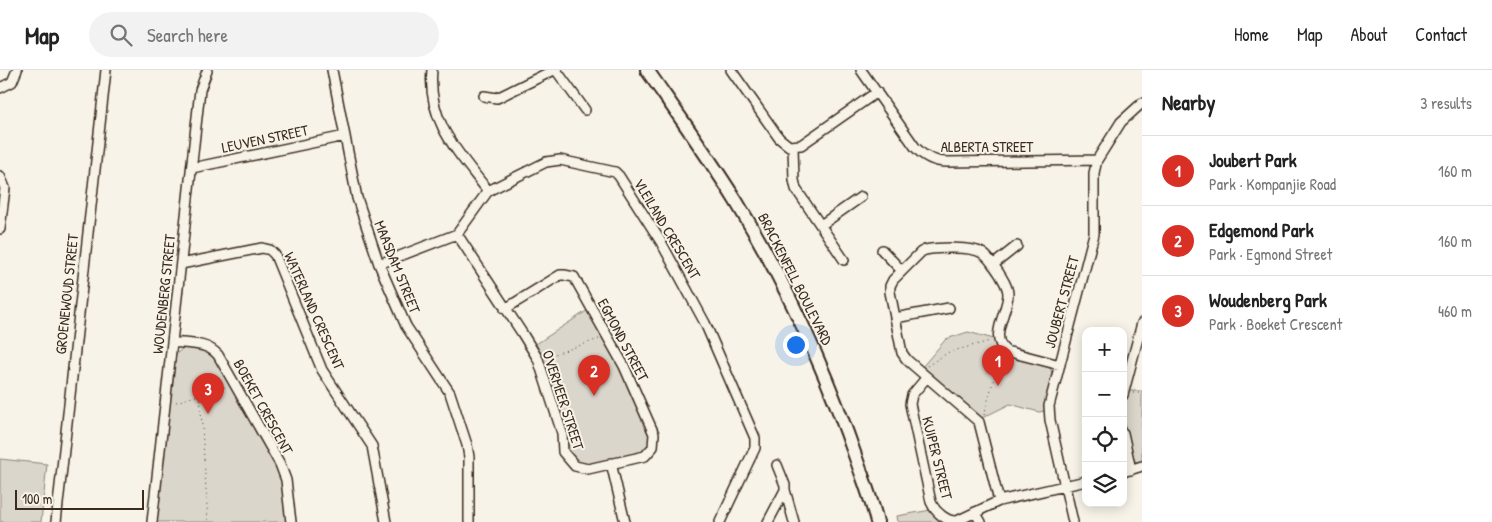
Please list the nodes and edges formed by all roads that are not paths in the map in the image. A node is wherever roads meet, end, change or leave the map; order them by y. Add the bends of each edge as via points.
1 (17, 70) edge
2 (106, 70) edge
3 (332, 70) edge
4 (432, 70) edge
5 (555, 70) edge
6 (647, 70) edge
7 (731, 70) edge
8 (862, 70) edge
9 (207, 71) edge
10 (0, 88) edge
11 (877, 92) junction
12 (484, 96) dead end
13 (1142, 103) edge
14 (585, 110) dead end
15 (344, 136) junction
16 (793, 146) junction
17 (1097, 160) junction
18 (192, 168) junction
19 (0, 176) edge
20 (488, 191) junction
21 (861, 197) dead end
22 (820, 225) junction
23 (0, 229) edge
24 (457, 234) junction
25 (1017, 246) dead end
26 (882, 250) dead end
27 (844, 260) dead end
28 (181, 264) junction
29 (379, 264) junction
30 (993, 265) junction
31 (902, 271) junction
32 (506, 308) junction
33 (949, 308) dead end
34 (895, 318) junction
35 (1142, 323) edge
36 (172, 342) junction
37 (1060, 365) junction
38 (924, 374) junction
39 (1127, 380) edge
40 (611, 463) junction
41 (777, 465) dead end
42 (1142, 466) edge
43 (1127, 471) edge
44 (1082, 483) edge
45 (1065, 487) junction
46 (785, 490) junction
47 (999, 501) junction
48 (975, 512) junction
49 (56, 522) edge
50 (152, 522) edge
51 (291, 522) edge
52 (386, 522) edge
53 (469, 522) edge
54 (625, 522) edge
55 (721, 522) edge
56 (768, 522) edge
57 (794, 522) edge
58 (878, 522) edge
59 (981, 522) edge
60 (1073, 522) edge

1 - 10 street via 12,82
2 - 49 street, GROENEWOUD STREET
3 - 15 street, MAASDAM STREET
4 - 20 street via 432,89 439,122
5 - 12 street via 497,98
5 - 14 street
6 - 58 street, BRACKENFELL BOULEVARD via 736,203 787,293 833,394
7 - 16 street via 781,142
8 - 11 street, ALBERTA STREET
9 - 18 street, WOUDENBERG STREET via 200,90
11 - 16 street via 801,145
11 - 17 street, ALBERTA STREET via 915,147 934,161
13 - 17 street, JOUBERT STREET via 1121,122
15 - 18 street, LEUVEN STREET
15 - 29 street, MAASDAM STREET via 357,198
16 - 22 street via 794,185
17 - 37 street, JOUBERT STREET via 1094,234
18 - 28 street, WOUDENBERG STREET
19 - 23 street via 4,188
20 - 24 street, VLEILAND CRESCENT
20 - 55 street, VLEILAND CRESCENT via 551,160 609,170 619,176 661,242 705,323 755,438 755,448
21 - 22 street
22 - 27 street
24 - 29 street
24 - 32 street, OVERMEER STREET
25 - 30 street
26 - 31 street
28 - 36 street, WOUDENBERG STREET
28 - 52 street, WATERLAND CRESCENT via 262,248 276,255 322,370 372,446
29 - 53 street, MAASDAM STREET via 406,326 448,388 454,403 469,457
30 - 31 street via 976,250 930,250 921,252
30 - 37 street via 1008,291 998,339 1001,346 1006,351
31 - 34 street via 890,289
32 - 40 street, OVERMEER STREET via 538,359 562,433 563,452 580,468
32 - 40 street, EGMOND STREET via 560,275 574,277 624,366 654,434 653,447 645,456
33 - 34 street
34 - 38 street via 904,357
35 - 39 street
36 - 50 street, WOUDENBERG STREET
36 - 51 street, BOEKET CRESCENT via 205,346 218,355 283,471
37 - 45 street, JOUBERT STREET via 1049,416
38 - 47 street via 979,422
38 - 48 street, KUIPER STREET via 910,401 931,502 935,509 952,521
40 - 54 street
41 - 46 street
42 - 43 street
44 - 45 street, KUIPER STREET
45 - 47 street, KUIPER STREET
45 - 60 street, JOUBERT STREET
46 - 56 street
46 - 57 street
47 - 48 street, KUIPER STREET
48 - 59 street

